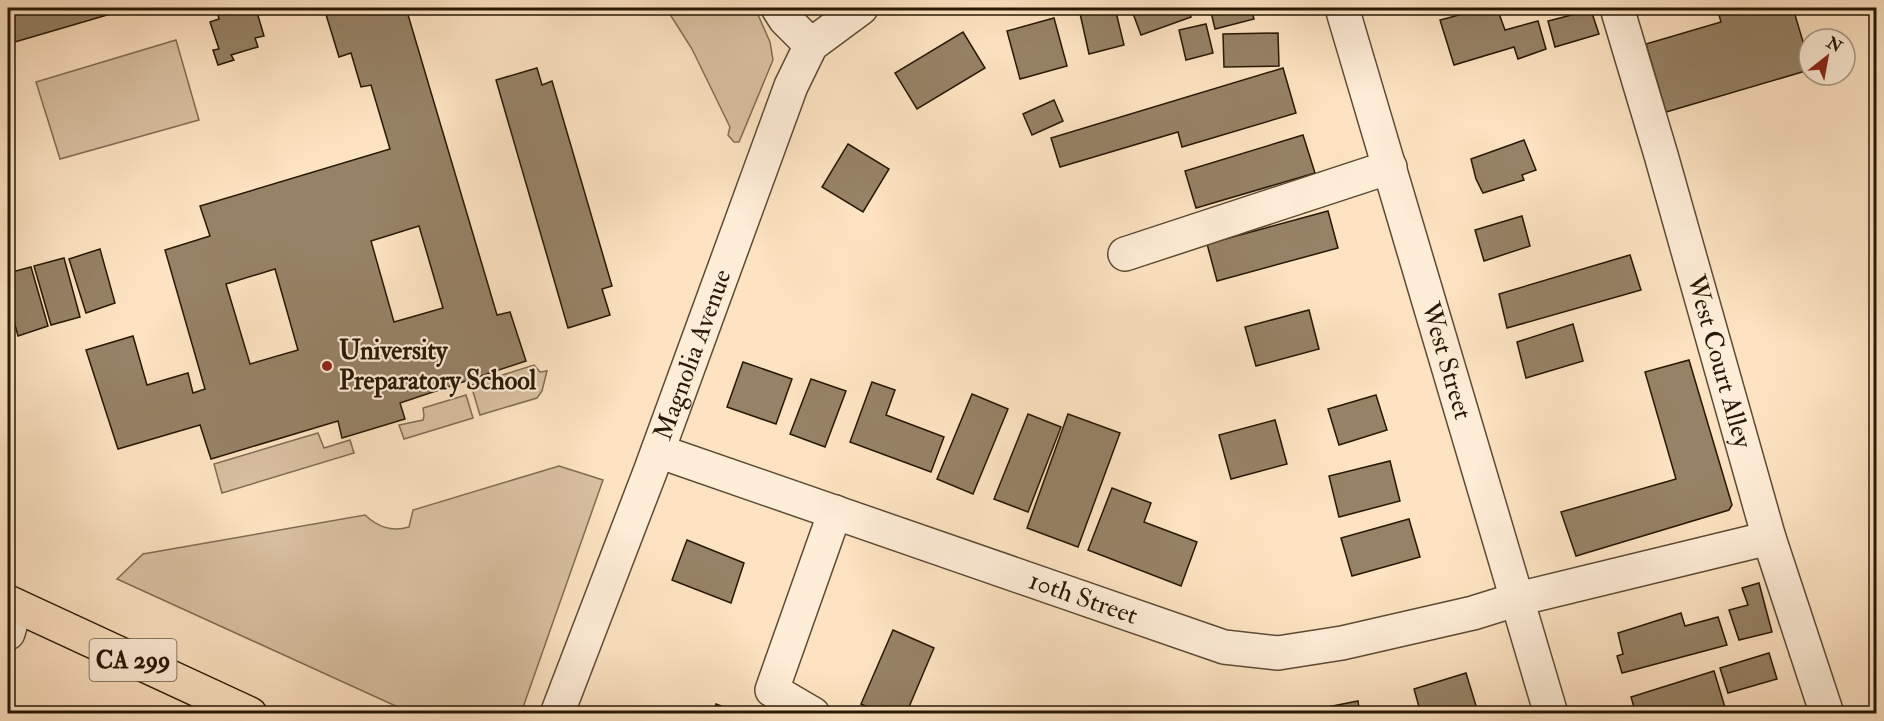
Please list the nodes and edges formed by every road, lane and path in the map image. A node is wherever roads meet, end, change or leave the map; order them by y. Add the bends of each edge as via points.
1 (778, 8) edge
2 (861, 8) edge
3 (1342, 8) edge
4 (1617, 8) edge
5 (811, 45) junction
6 (1389, 167) junction
7 (1125, 254) dead end
8 (658, 451) junction
9 (835, 512) junction
10 (1769, 538) junction
11 (1518, 599) junction
12 (10, 614) edge
13 (250, 714) edge
14 (557, 714) edge
15 (813, 714) edge
16 (1551, 714) edge
17 (1827, 714) edge

1 - 5 street
2 - 5 street
3 - 6 street, West Street
4 - 10 street, West Court Alley
5 - 8 street, Magnolia Avenue via 791,86
6 - 7 street
6 - 11 street, West Street
8 - 9 street, 10th Street
8 - 14 street, Magnolia Avenue
9 - 11 street, 10th Street via 1245,650 1278,653 1342,644
9 - 15 street via 772,690
10 - 11 street, 10th Street
10 - 17 street, West Court Alley
11 - 16 street, West Street
12 - 13 highway, CA 299

